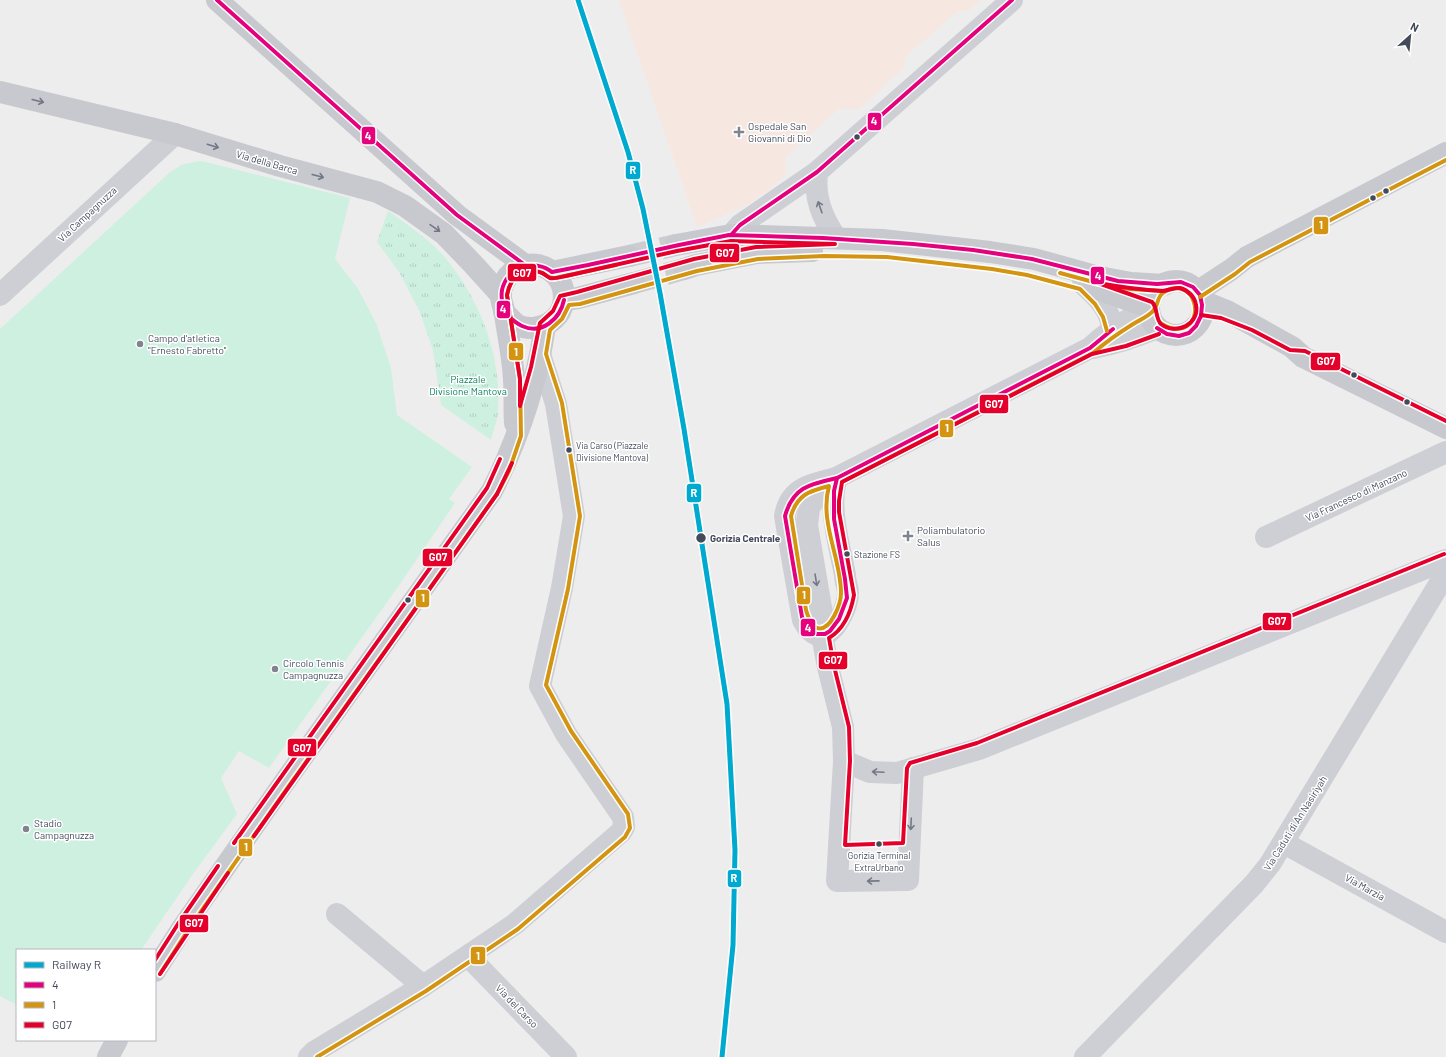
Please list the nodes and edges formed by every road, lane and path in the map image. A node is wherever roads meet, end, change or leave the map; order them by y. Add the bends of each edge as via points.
1 (217, 0) edge
2 (1012, 0) edge
3 (0, 92) edge
4 (175, 134) junction
5 (1446, 153) edge
6 (817, 172) junction
7 (731, 235) junction
8 (836, 238) junction
9 (676, 245) tunnel mouth
10 (629, 256) tunnel mouth
11 (525, 266) junction
12 (684, 269) tunnel mouth
13 (552, 272) junction
14 (634, 283) tunnel mouth
15 (1082, 284) junction
16 (1164, 284) junction
17 (0, 295) edge
18 (564, 300) junction
19 (502, 303) junction
20 (1200, 305) junction
21 (1149, 307) junction
22 (545, 326) junction
23 (1157, 328) junction
24 (1113, 329) junction
25 (1090, 348) junction
26 (540, 354) junction
27 (1446, 428) edge
28 (515, 436) junction
29 (1446, 452) edge
30 (837, 478) junction
31 (1266, 537) dead end
32 (1446, 560) edge
33 (1446, 574) edge
34 (829, 630) junction
35 (844, 761) junction
36 (913, 768) junction
37 (1284, 843) junction
38 (338, 914) dead end
39 (1446, 932) edge
40 (468, 956) junction
41 (156, 969) edge
42 (420, 988) junction
43 (116, 1041) edge
44 (108, 1057) edge
45 (310, 1057) edge
46 (566, 1057) edge
47 (1085, 1057) edge

1 - 11 main road via 457,215
2 - 6 street
3 -> 4 main road, Via della Barca
4 - 17 street, Via Campagnuzza
4 -> 19 main road, Via della Barca via 377,192 404,206 444,234 472,263
5 - 20 main road via 1247,258 1232,269
6 - 7 street via 740,225
8 -> 6 street via 826,222 818,198 815,186
7 - 8 main road
7 - 9 main road
8 - 16 main road via 882,240 990,252 1034,259 1131,283
10 - 13 main road
11 - 13 main road via 544,267
11 - 19 main road via 507,277 503,284
12 - 15 main road via 757,253 887,251 993,263 1028,269
13 - 18 main road via 562,284
14 - 18 main road
15 - 21 main road
15 - 24 street via 1100,300 1109,315
16 - 20 main road via 1180,282 1188,285
16 - 21 main road via 1156,290
18 - 22 main road via 554,321
19 - 22 main road via 517,324 532,328
19 - 28 main road via 514,380
20 - 23 main road via 1192,330 1181,335 1168,334
20 - 27 main road via 1219,324 1288,356 1303,357
21 - 23 main road via 1151,318
21 - 24 street
22 - 26 main road
23 - 25 street via 1122,342
24 - 25 street
25 - 30 street
26 - 28 main road
26 - 40 street via 556,404 574,516 562,588 540,686 566,734 623,817 624,827 515,924
28 - 41 main road via 492,491 281,787
29 - 31 street, Via Francesco di Manzano
30 - 34 street via 833,507 848,594 839,620
30 -> 34 street via 818,493 809,508 807,525 823,619
32 - 36 street via 979,749
33 - 37 street, Via Caduti di An Nasiriyah
34 - 35 street via 828,667 843,727
36 -> 35 street via 897,773 870,772
36 -> 35 street via 908,880 837,881
37 - 39 street, Via Marzia
37 - 47 street, Via Caduti di An Nasiriyah via 1254,884
38 - 42 street
40 - 42 street
40 - 46 street, Via del Carso
42 - 45 street via 314,1052
43 - 44 main road

